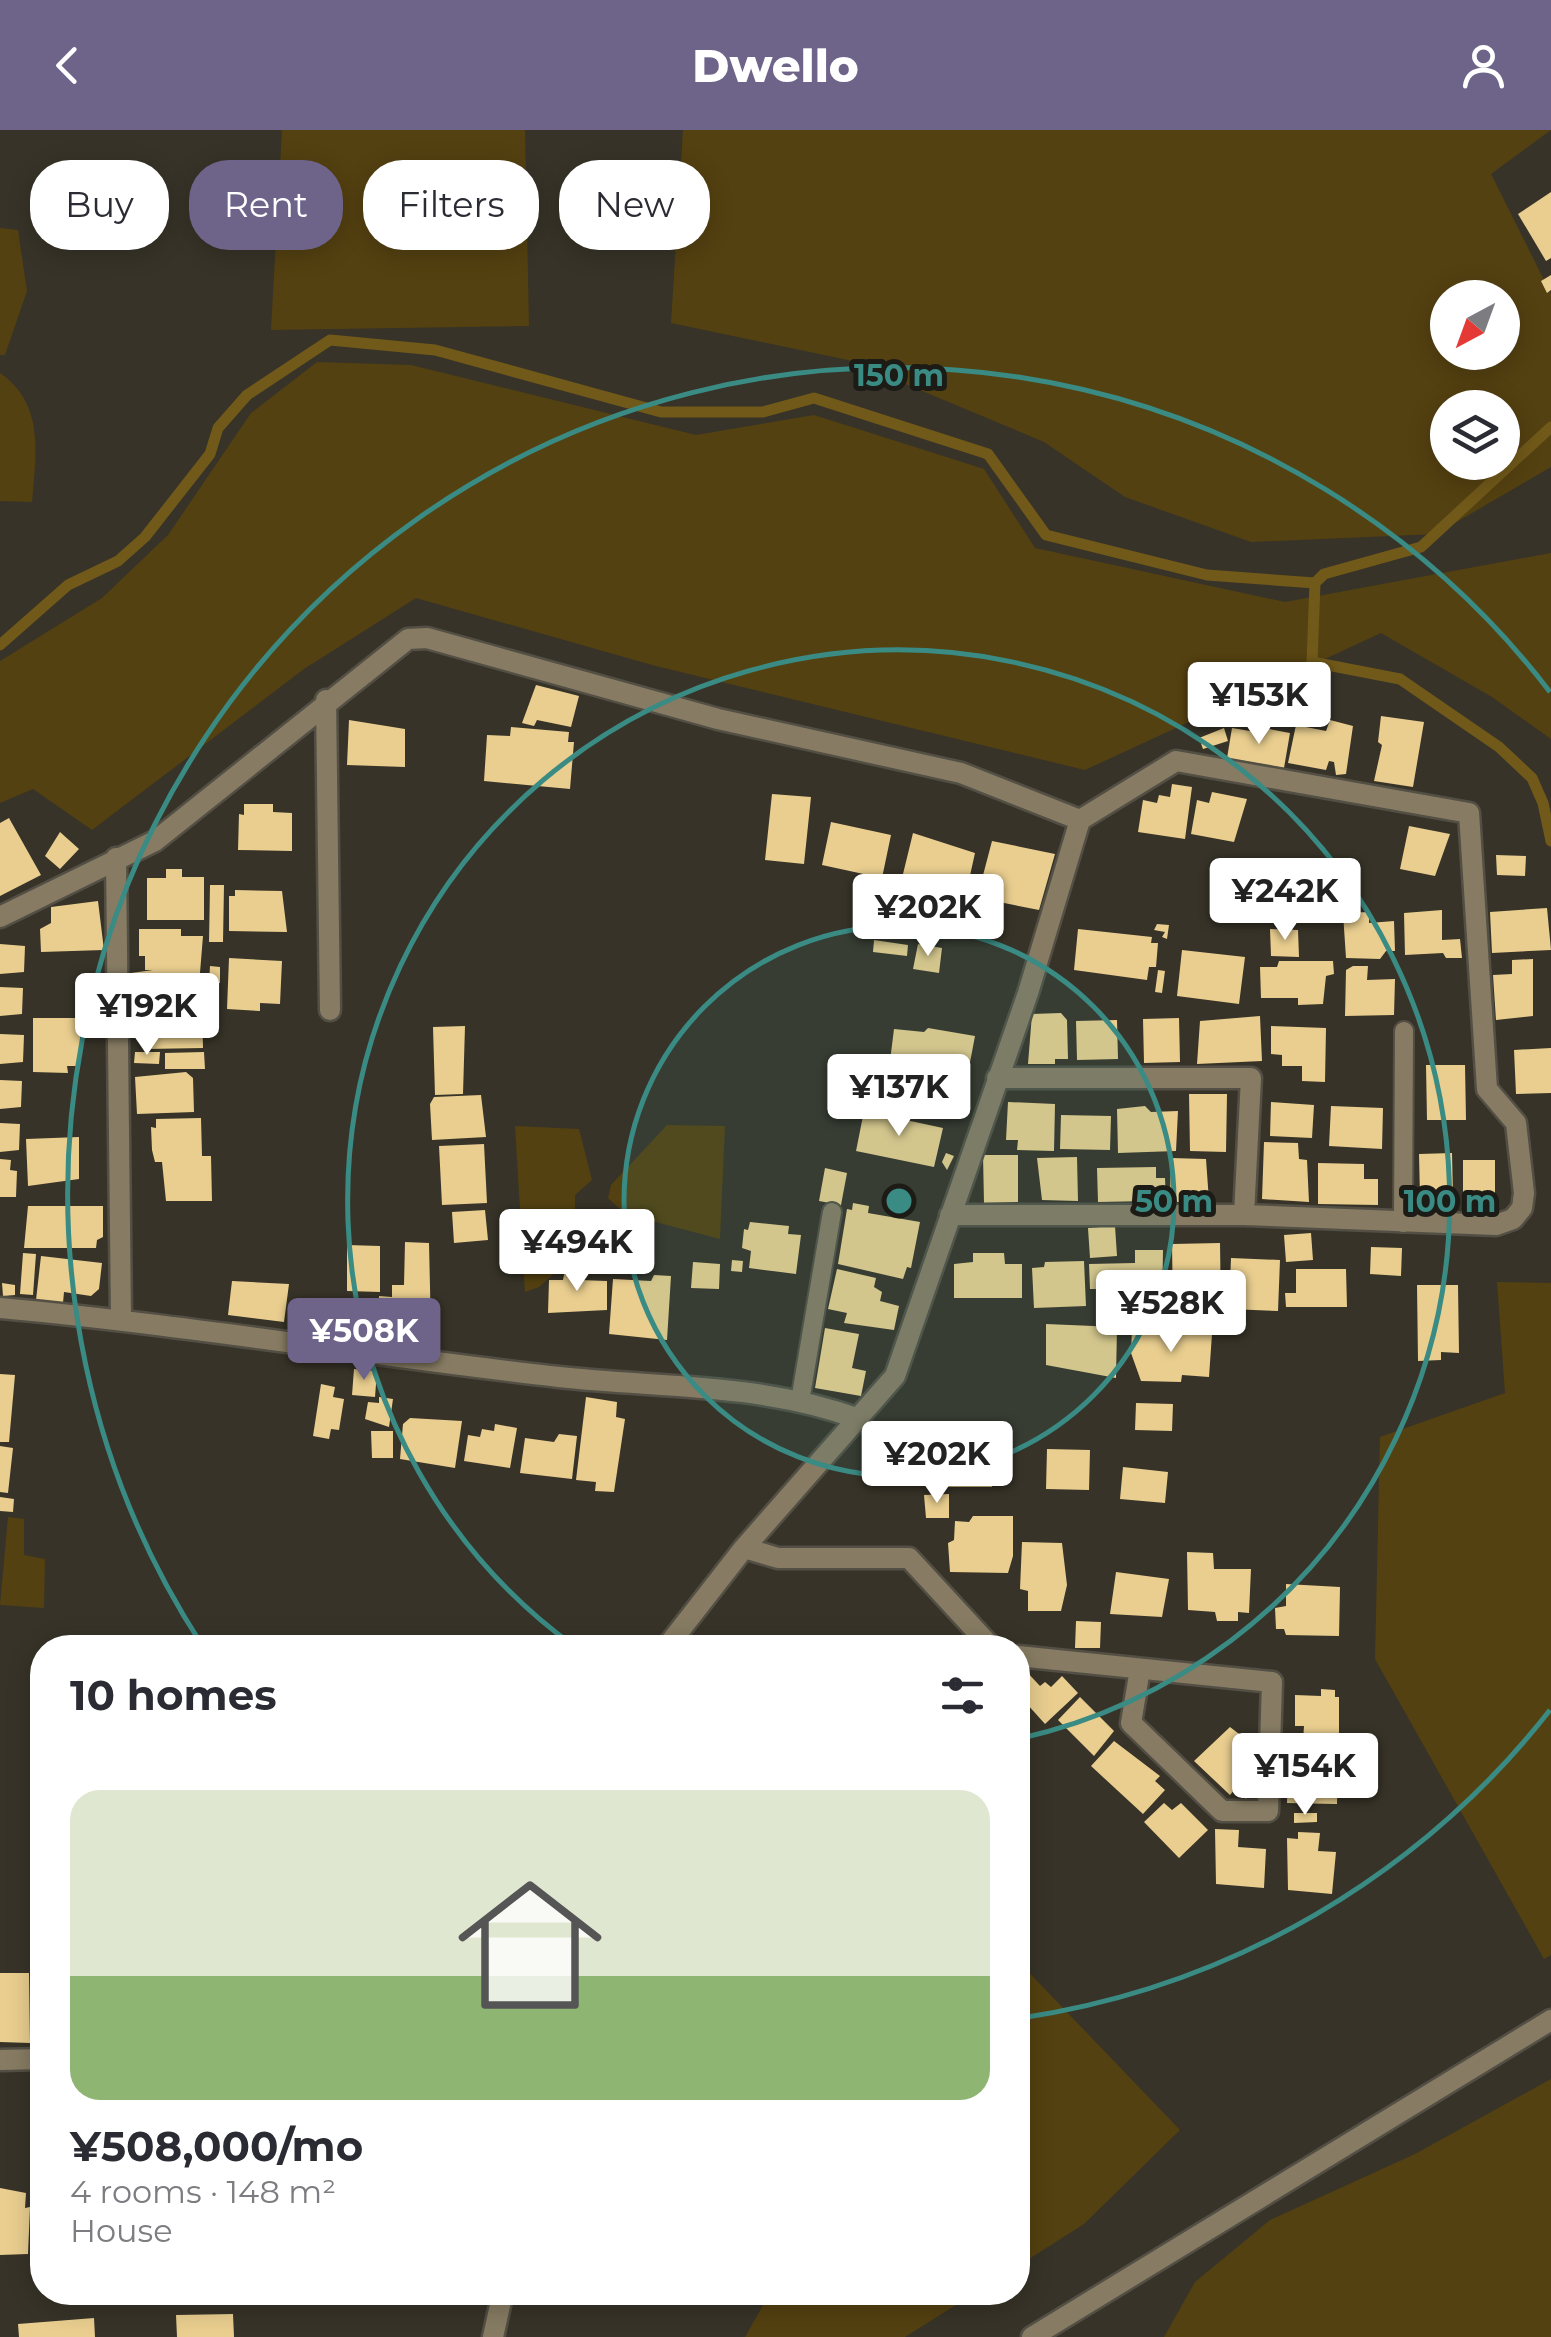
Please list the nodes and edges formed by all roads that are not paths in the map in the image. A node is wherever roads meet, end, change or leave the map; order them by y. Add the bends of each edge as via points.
1 (326, 700) junction
2 (1080, 820) junction
3 (116, 858) junction
4 (0, 917) edge
5 (330, 1010) dead end
6 (1404, 1031) dead end
7 (998, 1078) junction
8 (832, 1212) dead end
9 (950, 1215) junction
10 (1244, 1215) junction
11 (1403, 1223) junction
12 (0, 1308) edge
13 (122, 1319) junction
14 (800, 1401) junction
15 (858, 1420) junction
16 (744, 1548) junction
17 (676, 1635) edge
18 (980, 1635) edge
19 (1030, 1657) edge
20 (1140, 1669) junction
21 (1551, 2020) edge
22 (30, 2059) edge
23 (0, 2060) edge
24 (501, 2305) edge
25 (493, 2337) edge
26 (1032, 2337) edge

1 - 2 street via 408,639 427,638 718,719 960,773
1 - 3 street via 155,841
1 - 5 street
2 - 7 street
2 - 11 street via 1176,761 1469,813 1488,1089 1516,1123 1522,1208 1496,1225
3 - 4 street
3 - 13 street
6 - 11 lane
7 - 9 street
7 - 10 street via 1251,1078
8 - 14 lane
9 - 10 street
9 - 15 street via 895,1376
10 - 11 street
12 - 13 street
13 - 14 street
14 - 15 street
15 - 16 street
16 - 17 street
16 - 18 street via 778,1558 910,1558
19 - 20 street
20 - 20 street via 1272,1682 1268,1811 1222,1811 1131,1723
21 - 26 street
22 - 23 street
24 - 25 street

